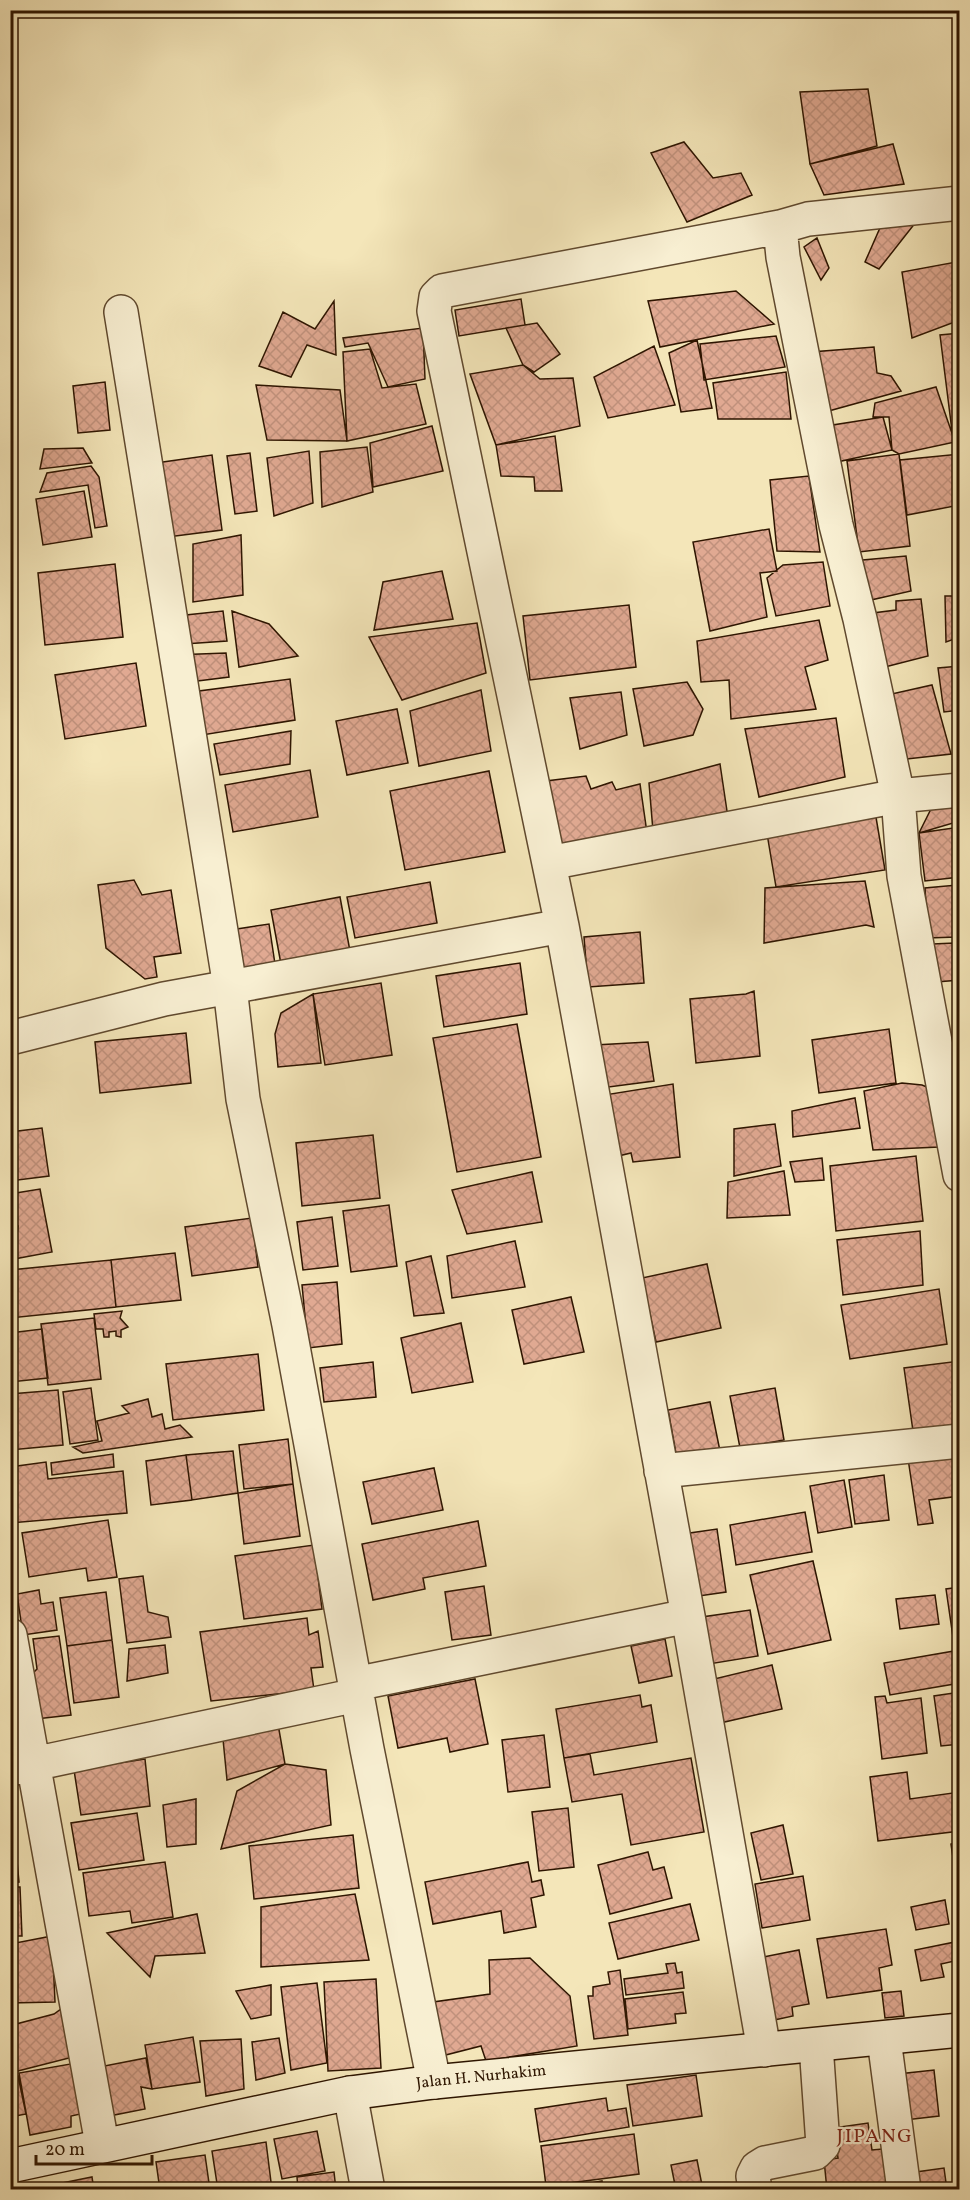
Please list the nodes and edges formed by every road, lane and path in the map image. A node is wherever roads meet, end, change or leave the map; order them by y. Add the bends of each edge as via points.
1 (960, 203) edge
2 (780, 227) junction
3 (121, 312) dead end
4 (960, 790) edge
5 (898, 796) junction
6 (549, 863) junction
7 (562, 926) junction
8 (230, 987) junction
9 (10, 1038) edge
10 (960, 1175) edge
11 (960, 1441) edge
12 (661, 1471) junction
13 (688, 1616) junction
14 (10, 1635) edge
15 (356, 1690) junction
16 (22, 1766) edge
17 (960, 2030) edge
18 (884, 2039) junction
19 (816, 2045) junction
20 (764, 2050) junction
21 (434, 2082) junction
22 (350, 2093) junction
23 (102, 2144) junction
24 (10, 2166) edge
25 (368, 2190) edge
26 (755, 2190) edge
27 (903, 2190) edge

1 - 2 street via 808,219
2 - 5 street via 836,525
2 - 6 street via 442,291 436,297 434,310
3 - 8 street
4 - 5 street
5 - 6 street
5 - 10 street via 904,876
6 - 7 street
7 - 8 street
7 - 12 street
8 - 9 street via 164,999
8 - 15 street via 243,1099
11 - 12 street
12 - 13 street
13 - 15 street
13 - 20 street
14 - 16 street
15 - 16 street
15 - 21 street
16 - 23 street
17 - 18 street, Jalan H. Nurhakim
18 - 19 street, Jalan H. Nurhakim
18 - 27 street
19 - 20 street, Jalan H. Nurhakim
19 - 26 street via 823,2145 815,2153 757,2168 753,2176
20 - 21 street, Jalan H. Nurhakim
21 - 22 street, Jalan H. Nurhakim
22 - 23 street, Jalan H. Nurhakim
22 - 25 street
23 - 24 street, Jalan H. Nurhakim

